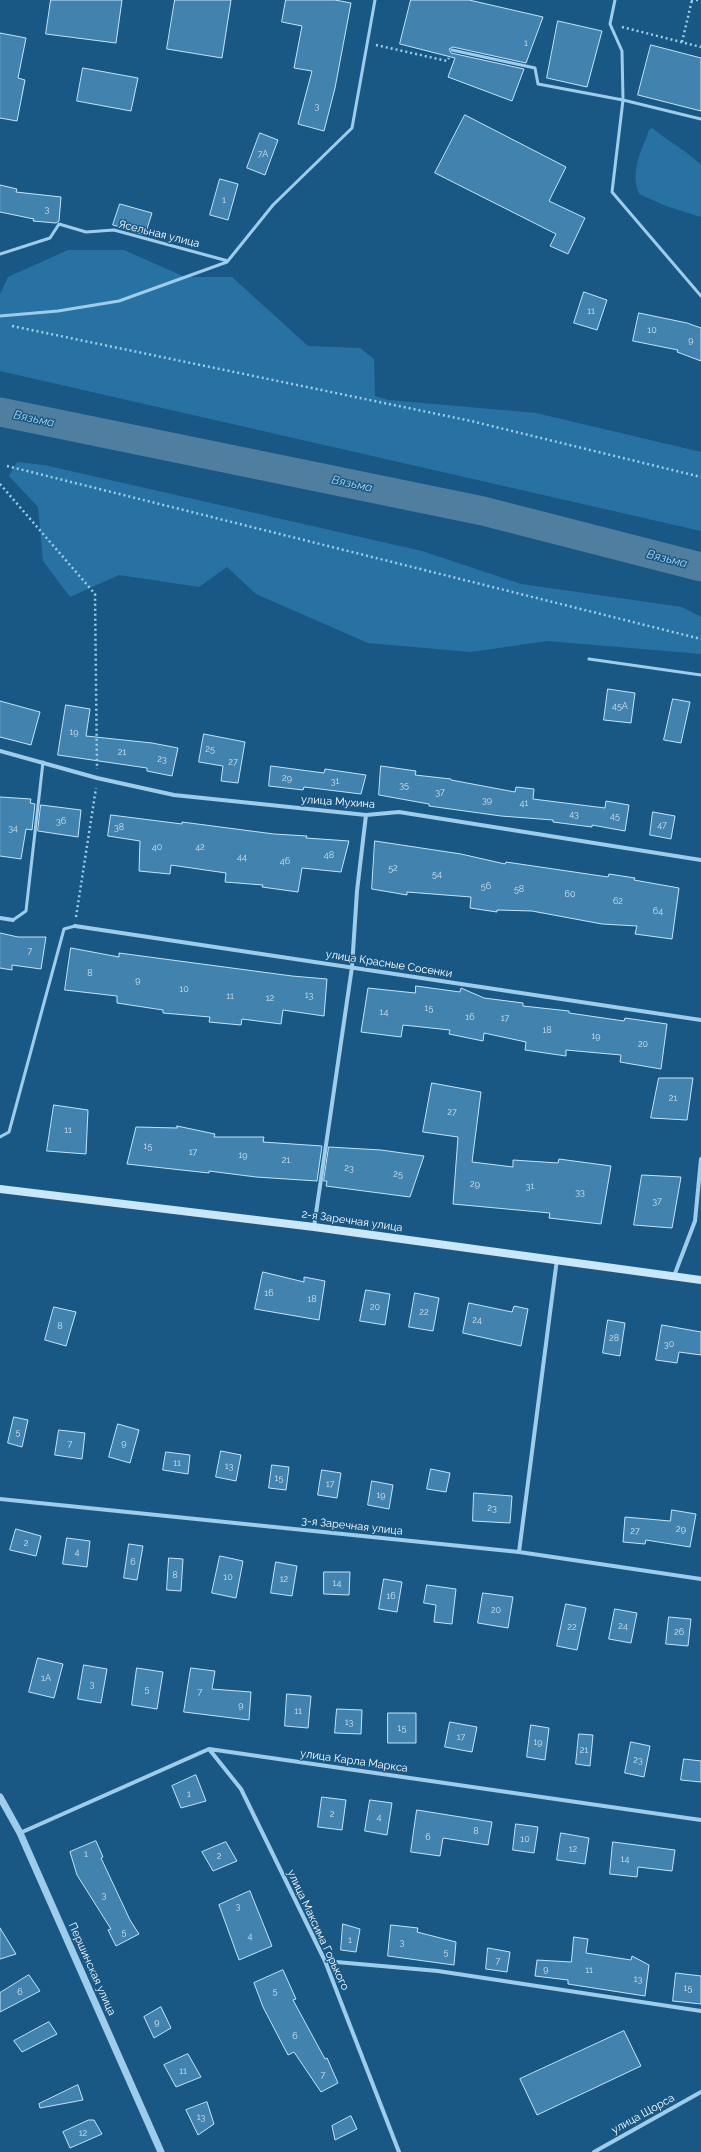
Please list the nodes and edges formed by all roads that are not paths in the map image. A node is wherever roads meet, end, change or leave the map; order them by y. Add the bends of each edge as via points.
1 (375, 0) edge
2 (615, 0) edge
3 (452, 50) road end
4 (623, 100) junction
5 (701, 119) edge
6 (0, 254) edge
7 (228, 261) junction
8 (701, 296) edge
9 (0, 316) edge
10 (589, 659) dead end
11 (701, 675) edge
12 (0, 751) edge
13 (43, 762) junction
14 (366, 815) junction
15 (701, 860) edge
16 (0, 918) edge
17 (13, 920) joint
18 (75, 926) joint
19 (352, 967) junction
20 (701, 1020) edge
21 (0, 1137) edge
22 (701, 1159) edge
23 (0, 1189) edge
24 (314, 1227) junction
25 (557, 1259) junction
26 (674, 1276) junction
27 (701, 1280) edge
28 (0, 1500) edge
29 (519, 1552) junction
30 (701, 1579) edge
31 (210, 1749) junction
32 (0, 1797) edge
33 (701, 1820) edge
34 (20, 1833) junction
35 (325, 1962) junction
36 (701, 2010) edge
37 (701, 2092) edge
38 (600, 2150) edge
39 (161, 2152) edge
40 (399, 2152) edge
41 (594, 2152) edge

1 - 7 lane via 352,128 273,205
2 - 4 lane via 610,24 622,51
3 - 4 lane via 535,68 538,84
4 - 5 lane
4 - 8 lane via 612,192
6 - 7 lane, Ясельная улица via 50,238 59,224 86,232 114,230
7 - 9 lane via 119,301 58,311
10 - 11 lane
12 - 13 street, улица Мухина
13 - 14 street, улица Мухина via 97,778 174,795
13 - 17 lane via 26,911
14 - 15 street, улица Мухина via 399,812
14 - 19 street
16 - 17 street
18 - 19 street, улица Красные Сосенки
18 - 21 lane via 64,929 9,1132
19 - 20 street, улица Красные Сосенки
19 - 24 street
22 - 26 street via 695,1222
23 - 24 main road, 2-я Заречная улица
24 - 25 main road, 2-я Заречная улица
25 - 26 main road, 2-я Заречная улица
25 - 29 street
26 - 27 main road, 2-я Заречная улица
28 - 29 street, 3-я Заречная улица
29 - 30 street, 3-я Заречная улица
31 - 33 street, улица Карла Маркса
31 - 34 street
31 - 35 street, улица Максима Горького via 241,1789
32 - 34 street, Першинская улица
34 - 39 street, Першинская улица
35 - 36 street via 438,1972
35 - 40 street, улица Максима Горького
37 - 38 street, улица Щорса
38 - 41 street, улица Щорса

